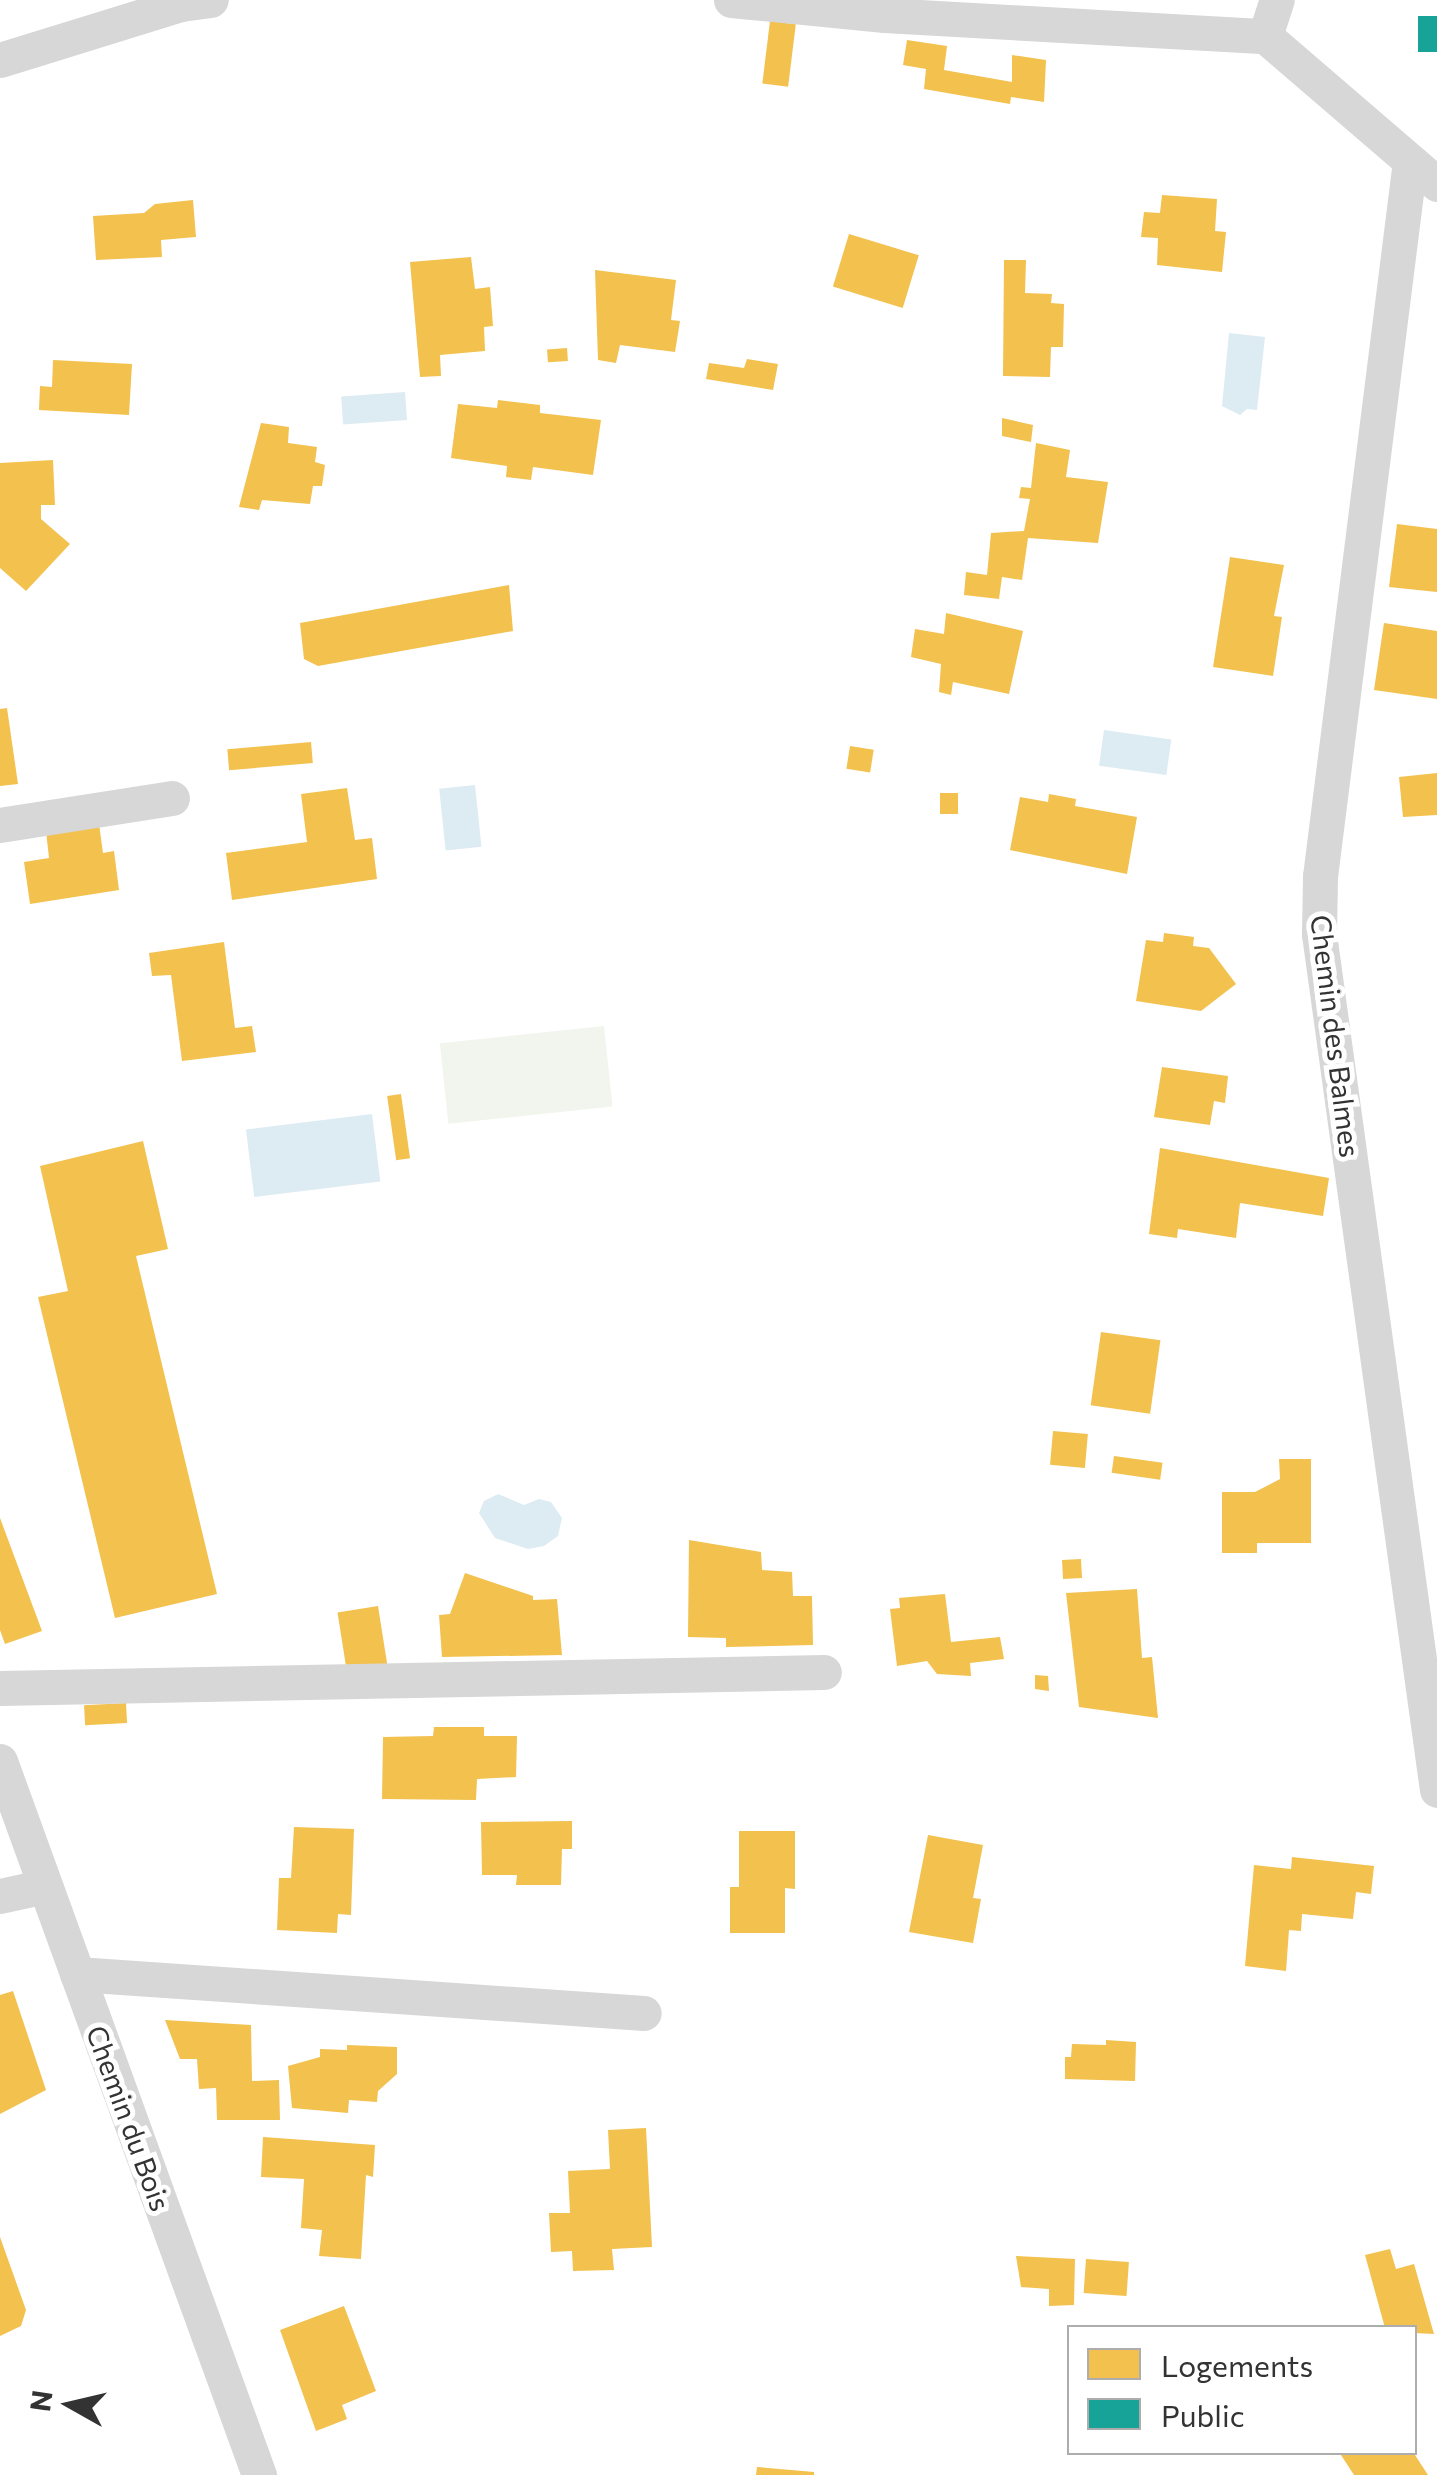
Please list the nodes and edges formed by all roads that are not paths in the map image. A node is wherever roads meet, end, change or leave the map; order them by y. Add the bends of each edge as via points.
1 (211, 0) edge
2 (731, 0) edge
3 (1277, 0) edge
4 (1265, 36) junction
5 (0, 60) edge
6 (1410, 161) junction
7 (1437, 184) edge
8 (172, 798) dead end
9 (0, 825) edge
10 (824, 1672) dead end
11 (0, 1688) edge
12 (0, 1761) edge
13 (1437, 1790) edge
14 (45, 1886) junction
15 (0, 1896) edge
16 (77, 1974) junction
17 (644, 2013) dead end
18 (258, 2475) edge

1 - 5 street
2 - 4 street via 884,16
3 - 4 street
4 - 6 street
6 - 7 street
6 - 13 street, Chemin des Balmes via 1320,876 1319,934
8 - 9 street
10 - 11 street
12 - 14 street, Chemin du Bois
14 - 15 street
14 - 16 street, Chemin du Bois
16 - 17 street
16 - 18 street, Chemin du Bois

